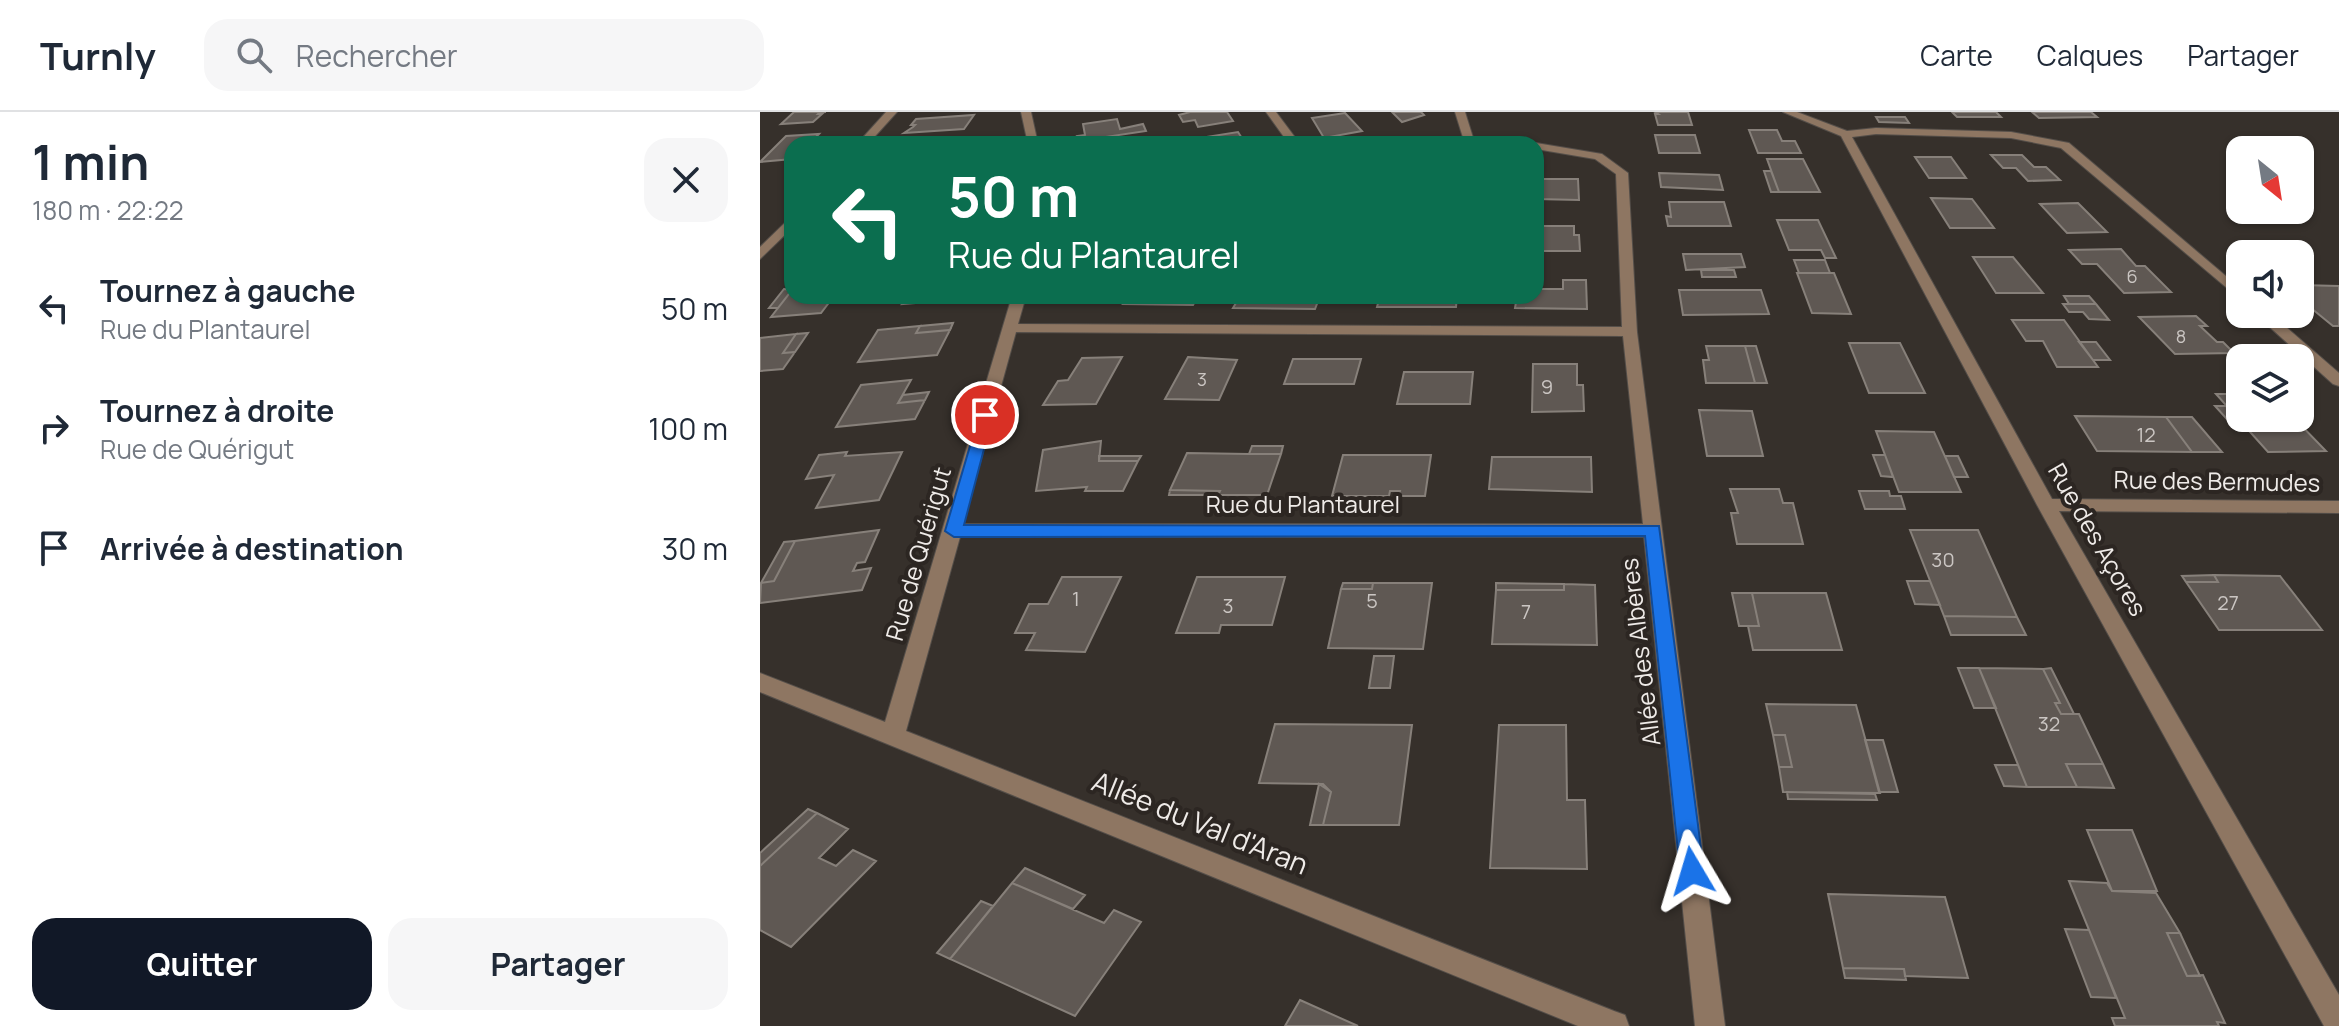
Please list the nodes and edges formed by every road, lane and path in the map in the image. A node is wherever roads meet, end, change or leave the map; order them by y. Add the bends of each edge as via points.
1 (892, 112) edge
2 (1026, 112) edge
3 (1271, 112) edge
4 (1460, 112) edge
5 (1788, 112) edge
6 (1846, 134) junction
7 (870, 136) edge
8 (1031, 136) edge
9 (1289, 136) edge
10 (1468, 136) edge
11 (1544, 147) edge
12 (784, 229) edge
13 (760, 255) edge
14 (2226, 283) edge
15 (1016, 304) edge
16 (1009, 328) junction
17 (2278, 328) edge
18 (1630, 332) junction
19 (2339, 381) edge
20 (2046, 505) junction
21 (2339, 507) edge
22 (1653, 530) junction
23 (954, 531) junction
24 (760, 682) edge
25 (894, 733) junction
26 (2339, 1024) edge
27 (1614, 1026) edge
28 (1710, 1026) edge

1 - 7 street
2 - 8 street
3 - 9 street
4 - 10 street
5 - 6 street
6 - 14 street via 2011,135 2065,145
6 - 20 street, Rue des Açores
11 - 18 street, Allée des Albères via 1598,156 1622,173
12 - 13 street
15 - 16 street, Rue de Quérigut
16 - 18 street
16 - 23 street, Rue de Quérigut
17 - 19 street
18 - 22 street, Allée des Albères
20 - 21 street, Rue des Bermudes
20 - 26 street, Rue des Açores
22 - 23 street, Rue du Plantaurel
22 - 28 street, Allée des Albères
23 - 25 street, Rue de Quérigut
24 - 25 street, Allée du Val d'Aran
25 - 27 street, Allée du Val d'Aran

